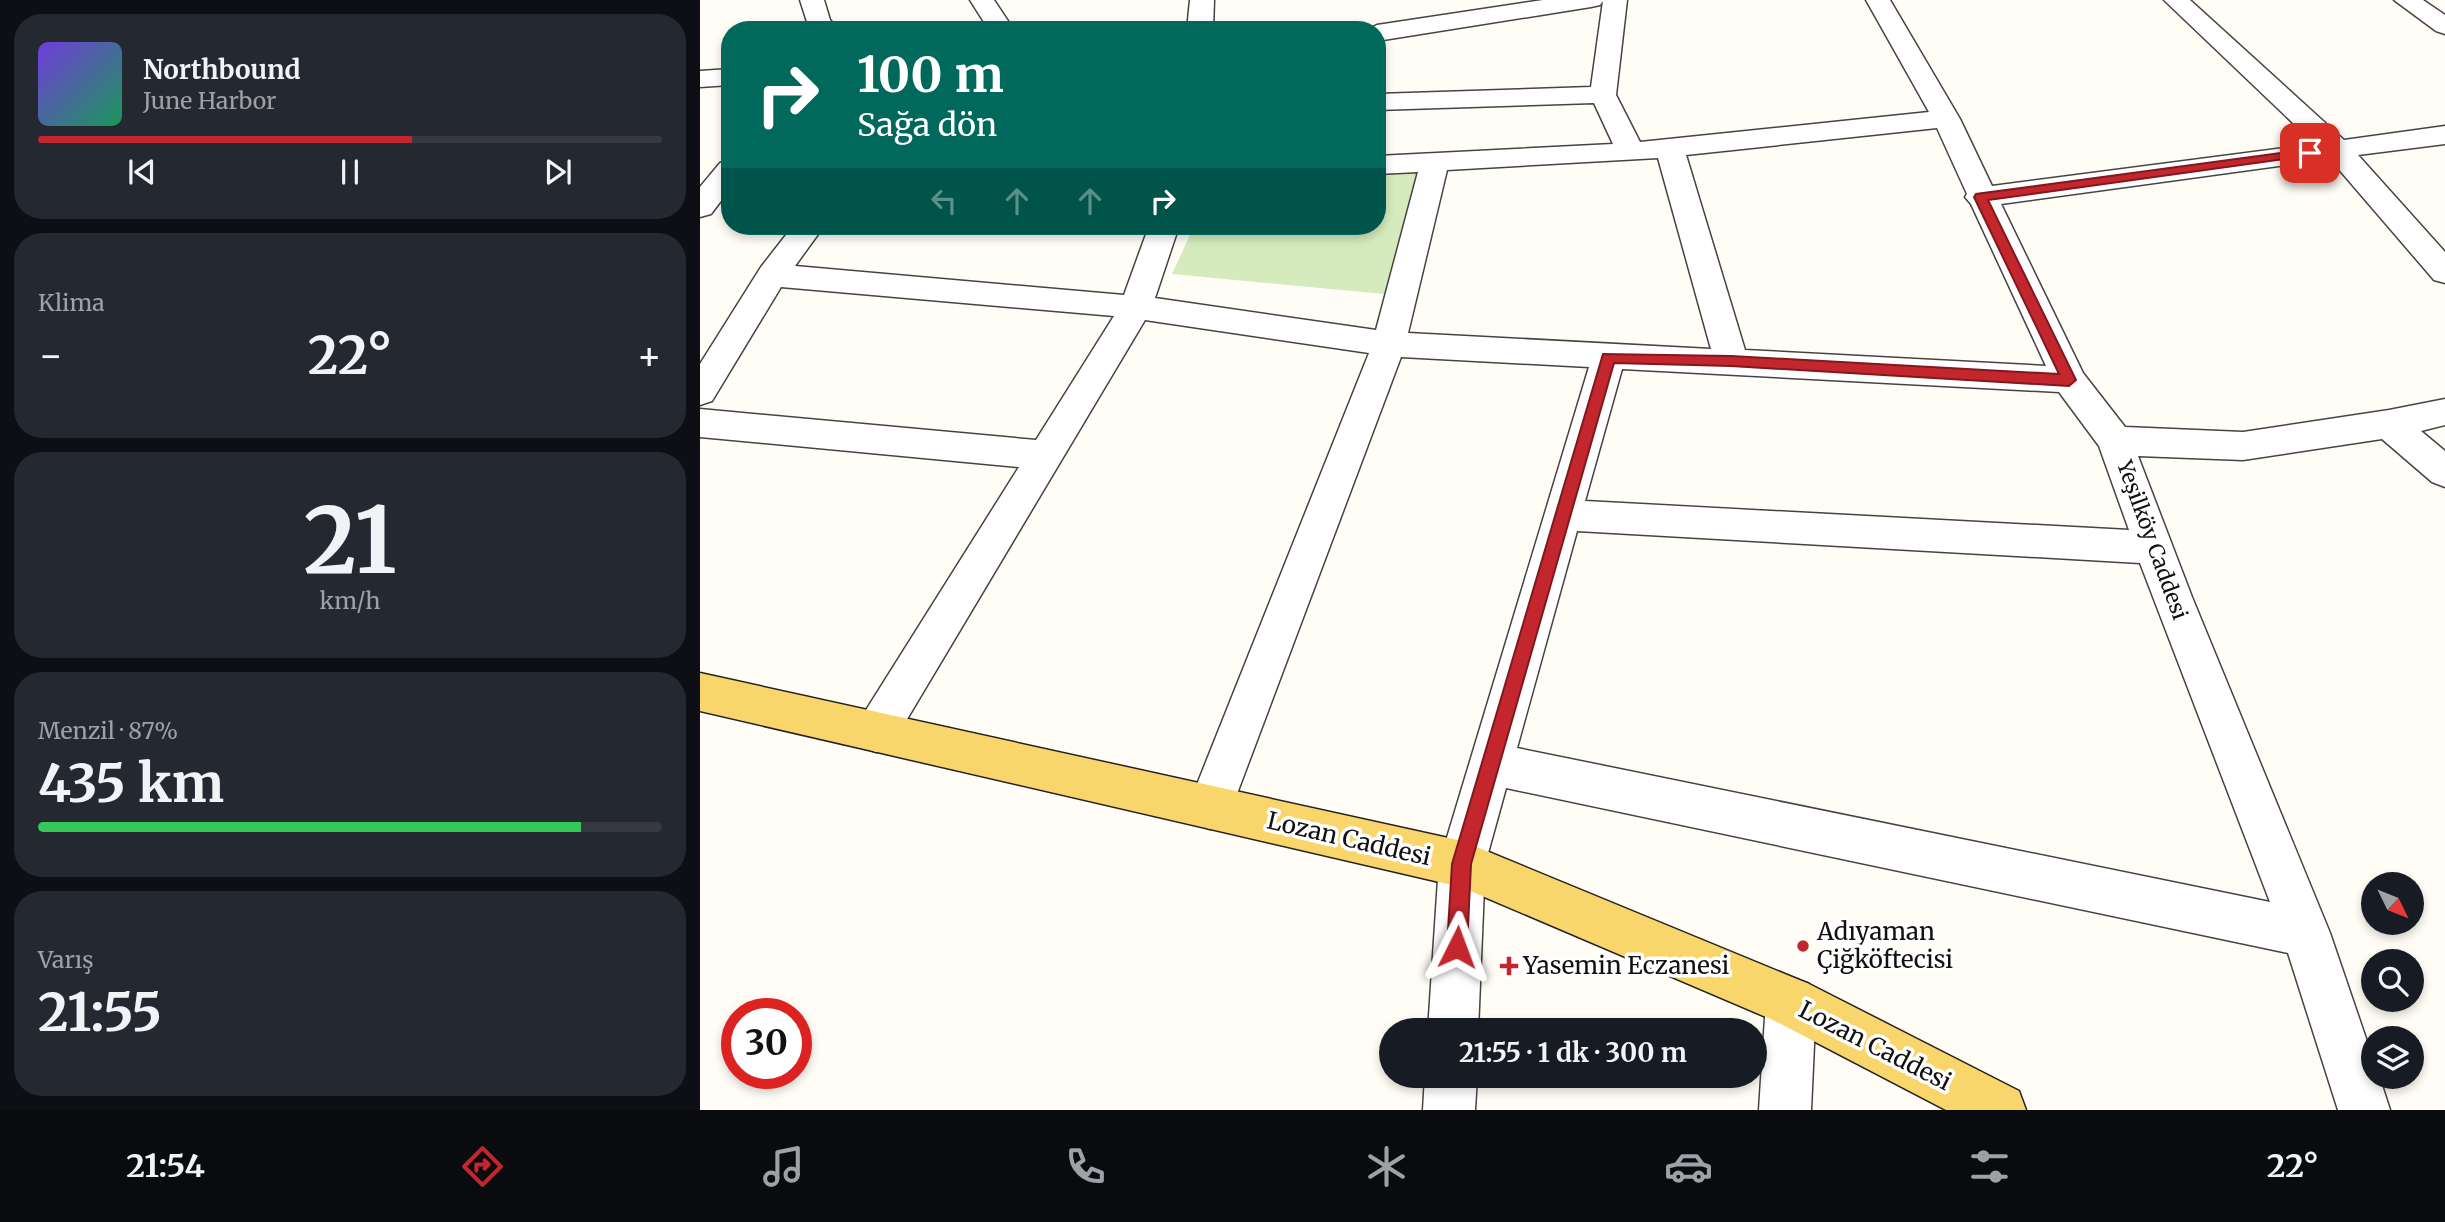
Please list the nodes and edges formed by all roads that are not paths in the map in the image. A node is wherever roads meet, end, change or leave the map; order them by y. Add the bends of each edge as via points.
1 (982, 0) edge
2 (1202, 0) edge
3 (1426, 0) edge
4 (1591, 0) edge
5 (1615, 0) edge
6 (1878, 0) edge
7 (2176, 0) edge
8 (2406, 0) edge
9 (996, 21) edge
10 (1201, 21) edge
11 (1439, 24) junction
12 (2444, 25) edge
13 (1386, 32) edge
14 (721, 78) edge
15 (700, 79) edge
16 (1603, 94) junction
17 (1386, 102) edge
18 (1945, 119) junction
19 (2445, 135) edge
20 (1669, 147) junction
21 (2337, 149) junction
22 (1632, 152) junction
23 (1434, 164) junction
24 (1386, 165) edge
25 (721, 180) edge
26 (1980, 197) junction
27 (700, 206) edge
28 (802, 235) edge
29 (1161, 235) edge
30 (2445, 272) edge
31 (772, 275) junction
32 (1136, 307) junction
33 (1389, 344) junction
34 (1608, 358) junction
35 (1731, 361) junction
36 (2069, 380) junction
37 (700, 392) edge
38 (2445, 412) edge
39 (700, 423) edge
40 (2389, 425) junction
41 (2115, 441) junction
42 (1046, 455) junction
43 (2445, 472) edge
44 (1563, 515) junction
45 (2154, 548) junction
46 (700, 692) edge
47 (876, 732) junction
48 (1490, 764) junction
49 (1210, 807) junction
50 (1462, 864) junction
51 (2306, 933) junction
52 (1791, 1002) junction
53 (1454, 1018) edge
54 (1450, 1088) edge
55 (1449, 1110) edge
56 (1785, 1110) edge
57 (2000, 1110) edge
58 (2364, 1110) edge

1 - 9 street
2 - 10 street
3 - 11 street
4 - 11 street
5 - 16 street
6 - 18 street, Yeşilköy Caddesi
7 - 21 street
8 - 12 street
11 - 13 street
14 - 15 street
16 - 17 street
16 - 22 street
18 - 20 street
18 - 26 street, Yeşilköy Caddesi
19 - 21 street
20 - 22 street
20 - 35 street
21 - 26 street
21 - 30 street
22 - 23 street
23 - 24 street
23 - 33 street
25 - 27 street
26 - 36 street, Yeşilköy Caddesi
28 - 31 street
29 - 32 street
31 - 32 street
31 - 37 street
32 - 33 street
32 - 42 street
33 - 34 street
33 - 49 street
34 - 35 street
34 - 44 street
35 - 36 street
36 - 41 street, Yeşilköy Caddesi
38 - 40 street
39 - 42 street
40 - 41 street via 2243,446
40 - 43 street
41 - 45 street, Yeşilköy Caddesi
42 - 47 street
44 - 45 street
44 - 48 street
45 - 51 street, Yeşilköy Caddesi
46 - 47 main road, Lozan Caddesi
47 - 49 main road, Lozan Caddesi
48 - 50 street
48 - 51 street
49 - 50 main road, Lozan Caddesi
50 - 52 main road, Lozan Caddesi
50 - 53 street
51 - 58 street, Yeşilköy Caddesi
52 - 56 street
52 - 57 main road, Lozan Caddesi
54 - 55 street

